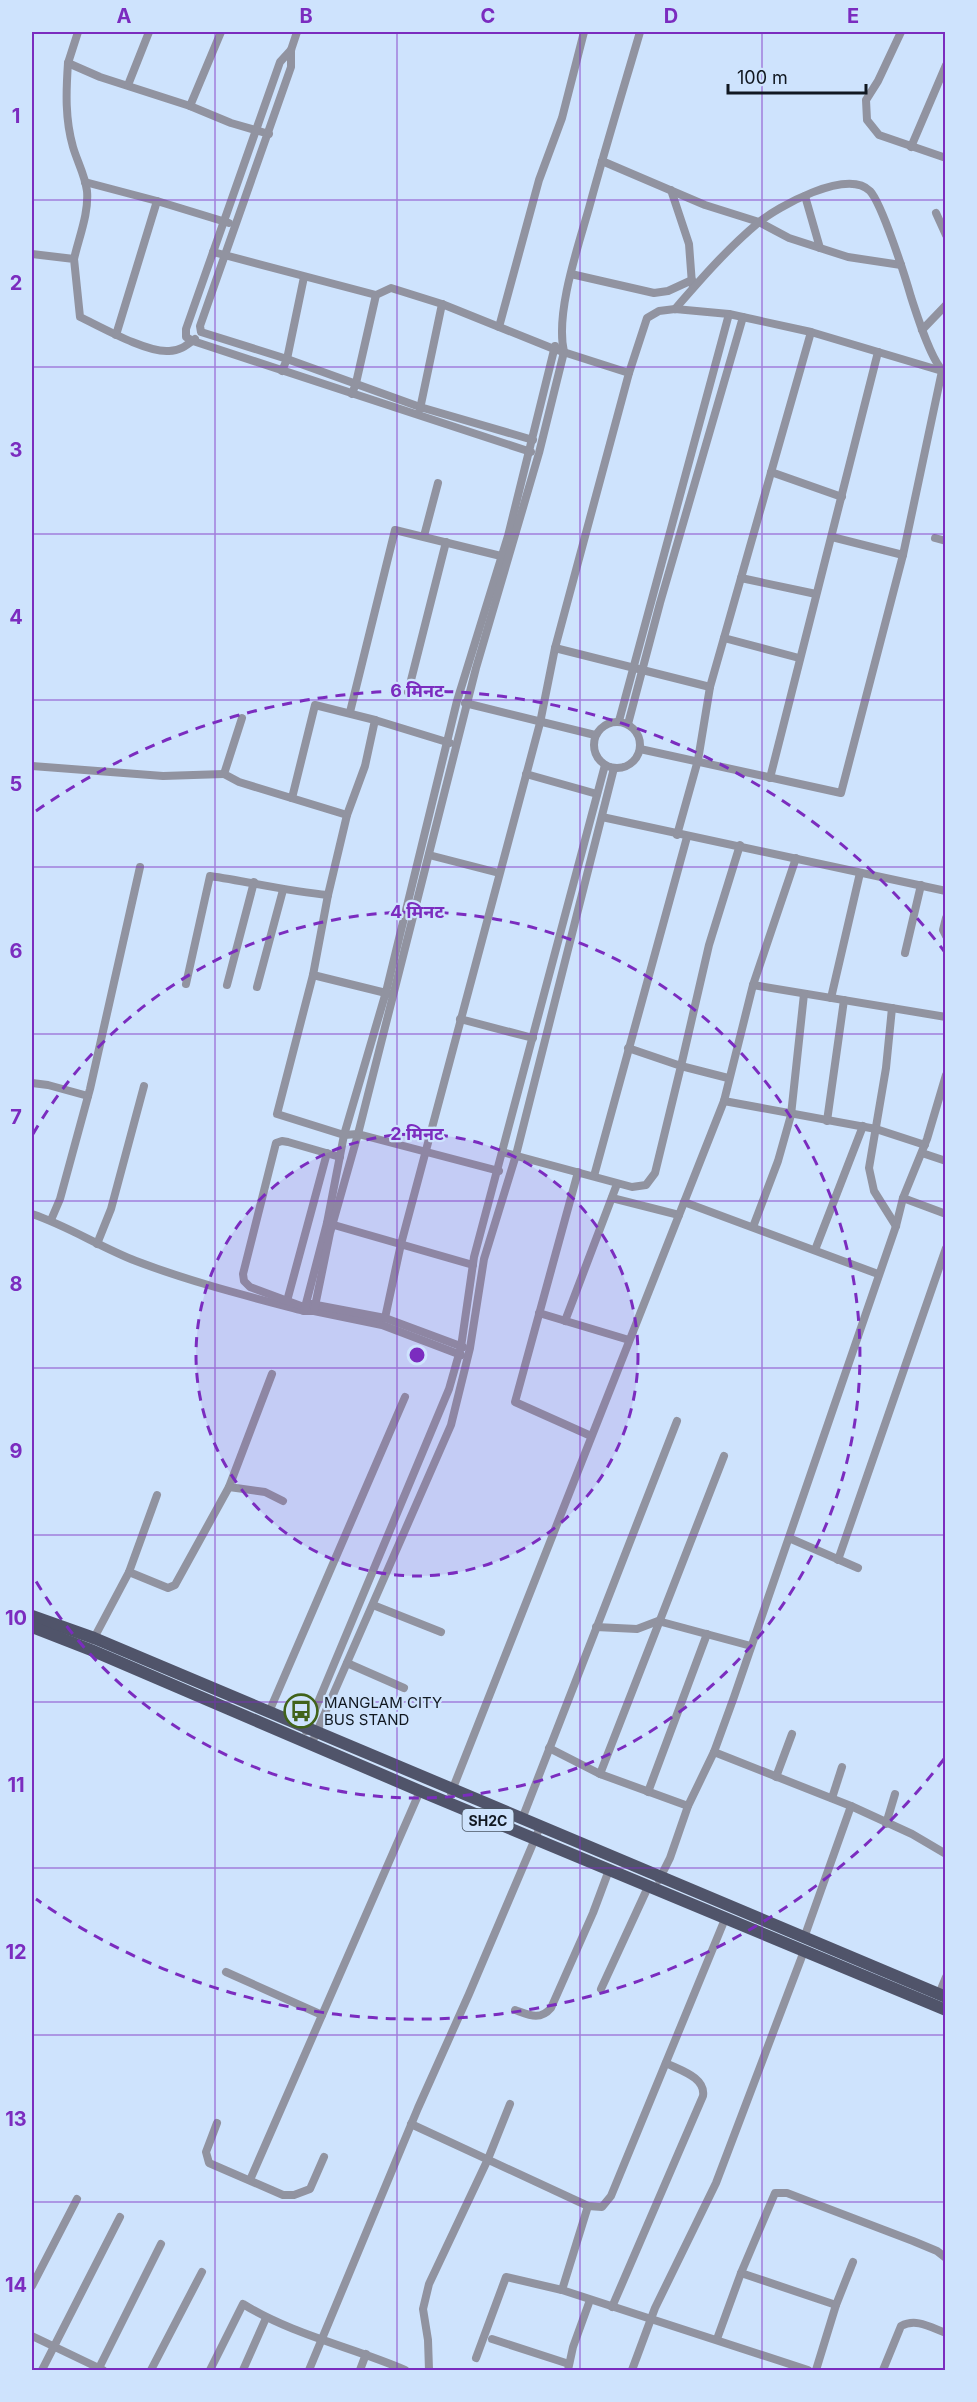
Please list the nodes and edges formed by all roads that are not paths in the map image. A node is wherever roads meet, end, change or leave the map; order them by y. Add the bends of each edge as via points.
1 (78, 32) edge
2 (149, 32) edge
3 (221, 32) edge
4 (297, 32) edge
5 (584, 32) edge
6 (640, 32) edge
7 (902, 32) edge
8 (291, 50) junction
9 (68, 63) junction
10 (945, 65) edge
11 (128, 85) junction
12 (190, 106) junction
13 (256, 131) junction
14 (269, 134) junction
15 (911, 147) junction
16 (945, 158) edge
17 (602, 161) junction
18 (85, 182) junction
19 (671, 190) junction
20 (805, 196) junction
21 (157, 201) junction
22 (936, 213) dead end
23 (224, 222) junction
24 (759, 222) junction
25 (234, 225) junction
26 (945, 235) edge
27 (820, 248) junction
28 (213, 252) junction
29 (32, 254) edge
30 (224, 255) junction
31 (74, 259) junction
32 (901, 265) junction
33 (571, 274) junction
34 (304, 277) junction
35 (692, 280) junction
36 (692, 290) junction
37 (376, 295) junction
38 (442, 304) junction
39 (945, 305) edge
40 (675, 309) junction
41 (729, 314) junction
42 (743, 317) junction
43 (499, 327) junction
44 (922, 330) junction
45 (811, 332) junction
46 (203, 334) junction
47 (116, 335) junction
48 (561, 340) junction
49 (193, 341) junction
50 (554, 349) junction
51 (564, 352) junction
52 (878, 352) junction
53 (287, 359) junction
54 (282, 371) junction
55 (944, 371) edge
56 (629, 373) junction
57 (356, 383) junction
58 (352, 394) junction
59 (420, 406) junction
60 (419, 416) junction
61 (531, 440) junction
62 (540, 442) junction
63 (528, 452) junction
64 (539, 453) junction
65 (771, 472) junction
66 (438, 483) dead end
67 (842, 497) junction
68 (424, 537) junction
69 (832, 537) junction
70 (935, 538) dead end
71 (945, 541) edge
72 (446, 542) junction
73 (903, 555) junction
74 (505, 556) junction
75 (741, 578) junction
76 (816, 594) junction
77 (724, 638) junction
78 (555, 648) junction
79 (799, 658) junction
80 (633, 667) junction
81 (643, 669) junction
82 (710, 687) junction
83 (408, 692) dead end
84 (458, 701) junction
85 (467, 704) junction
86 (350, 712) junction
87 (242, 718) dead end
88 (375, 720) junction
89 (619, 721) junction
90 (540, 723) junction
91 (628, 724) junction
92 (595, 735) junction
93 (447, 742) junction
94 (456, 745) junction
95 (640, 749) junction
96 (698, 760) junction
97 (32, 765) edge
98 (605, 765) junction
99 (614, 768) junction
100 (224, 774) junction
101 (526, 774) junction
102 (770, 778) junction
103 (597, 794) junction
104 (292, 798) junction
105 (347, 815) junction
106 (602, 817) junction
107 (677, 835) junction
108 (687, 837) junction
109 (740, 845) junction
110 (429, 855) junction
111 (796, 858) junction
112 (140, 867) dead end
113 (499, 873) junction
114 (860, 873) junction
115 (254, 882) junction
116 (921, 885) junction
117 (284, 890) junction
118 (945, 891) edge
119 (328, 895) junction
120 (945, 918) edge
121 (945, 936) edge
122 (905, 953) dead end
123 (313, 975) junction
124 (186, 984) dead end
125 (227, 985) dead end
126 (753, 986) junction
127 (257, 987) dead end
128 (390, 994) junction
129 (804, 994) junction
130 (831, 998) junction
131 (844, 1000) junction
132 (892, 1008) junction
133 (945, 1017) edge
134 (460, 1019) junction
135 (532, 1038) junction
136 (628, 1047) junction
137 (681, 1066) junction
138 (945, 1075) edge
139 (728, 1078) junction
140 (32, 1083) edge
141 (144, 1086) dead end
142 (88, 1096) junction
143 (724, 1101) junction
144 (791, 1115) junction
145 (827, 1121) junction
146 (863, 1126) junction
147 (876, 1129) junction
148 (358, 1134) junction
149 (344, 1135) junction
150 (925, 1144) junction
151 (502, 1152) junction
152 (327, 1153) junction
153 (427, 1153) junction
154 (922, 1153) junction
155 (516, 1155) junction
156 (340, 1157) junction
157 (945, 1161) edge
158 (499, 1171) junction
159 (578, 1172) junction
160 (594, 1176) junction
161 (617, 1184) junction
162 (612, 1198) junction
163 (903, 1198) junction
164 (684, 1202) junction
165 (32, 1214) edge
166 (945, 1214) edge
167 (679, 1215) junction
168 (51, 1220) junction
169 (330, 1224) junction
170 (896, 1226) junction
171 (753, 1227) junction
172 (97, 1244) junction
173 (401, 1244) junction
174 (945, 1248) edge
175 (815, 1250) junction
176 (473, 1265) junction
177 (878, 1274) junction
178 (287, 1301) junction
179 (309, 1307) junction
180 (539, 1313) junction
181 (385, 1318) junction
182 (565, 1321) junction
183 (629, 1340) junction
184 (460, 1350) junction
185 (469, 1352) junction
186 (272, 1374) dead end
187 (405, 1397) dead end
188 (677, 1421) dead end
189 (591, 1436) junction
190 (724, 1456) dead end
191 (229, 1486) junction
192 (158, 1495) dead end
193 (283, 1501) dead end
194 (789, 1538) junction
195 (838, 1560) junction
196 (858, 1568) dead end
197 (129, 1572) junction
198 (373, 1605) junction
199 (32, 1616) edge
200 (657, 1621) junction
201 (32, 1627) edge
202 (596, 1628) junction
203 (441, 1632) dead end
204 (708, 1634) junction
205 (92, 1644) junction
206 (752, 1646) junction
207 (347, 1663) junction
208 (404, 1688) dead end
209 (268, 1712) junction
210 (312, 1730) junction
211 (792, 1734) dead end
212 (306, 1743) junction
213 (549, 1748) junction
214 (714, 1752) junction
215 (842, 1767) dead end
216 (600, 1773) junction
217 (776, 1777) junction
218 (453, 1790) junction
219 (420, 1791) junction
220 (648, 1792) junction
221 (896, 1794) dead end
222 (832, 1798) junction
223 (447, 1803) junction
224 (688, 1806) junction
225 (851, 1806) junction
226 (522, 1819) junction
227 (886, 1824) junction
228 (540, 1827) junction
229 (534, 1839) junction
230 (945, 1854) edge
231 (609, 1870) junction
232 (660, 1877) junction
233 (651, 1888) junction
234 (725, 1919) junction
235 (804, 1938) junction
236 (804, 1951) junction
237 (866, 1971) junction
238 (226, 1972) dead end
239 (945, 1977) edge
240 (601, 1989) dead end
241 (942, 1996) edge
242 (515, 2010) dead end
243 (945, 2010) edge
244 (322, 2015) junction
245 (666, 2063) junction
246 (510, 2104) dead end
247 (217, 2124) dead end
248 (411, 2124) junction
249 (324, 2157) dead end
250 (488, 2159) junction
251 (250, 2180) junction
252 (77, 2199) dead end
253 (588, 2206) junction
254 (120, 2217) dead end
255 (161, 2244) dead end
256 (945, 2258) edge
257 (853, 2262) dead end
258 (202, 2272) dead end
259 (741, 2273) junction
260 (32, 2286) edge
261 (562, 2290) junction
262 (590, 2300) junction
263 (836, 2305) junction
264 (612, 2307) junction
265 (266, 2318) junction
266 (651, 2318) junction
267 (945, 2333) edge
268 (32, 2336) edge
269 (492, 2339) dead end
270 (717, 2339) junction
271 (322, 2340) junction
272 (54, 2347) junction
273 (366, 2354) junction
274 (476, 2358) dead end
275 (569, 2367) edge
276 (42, 2370) edge
277 (100, 2370) edge
278 (151, 2370) edge
279 (210, 2370) edge
280 (243, 2370) edge
281 (309, 2370) edge
282 (360, 2370) edge
283 (405, 2370) edge
284 (429, 2370) edge
285 (632, 2370) edge
286 (808, 2370) edge
287 (816, 2370) edge
288 (883, 2370) edge

1 - 9 street
2 - 11 street
3 - 12 street
4 - 8 street
5 - 43 street
6 - 17 street
7 - 15 street via 866,100 865,111 879,135
8 - 13 street via 280,62
8 - 14 street via 291,67
9 - 11 street
9 - 18 street via 65,100 73,147
10 - 15 street
11 - 12 street
12 - 13 street
13 - 14 street
13 - 23 street
14 - 25 street
15 - 16 street
17 - 19 street
17 - 33 street
18 - 21 street
18 - 31 street via 87,210
19 - 24 street
19 - 35 street via 689,243
20 - 24 street
20 - 27 street
20 - 32 street via 830,185 865,186 878,206
21 - 23 street
21 - 47 street
22 - 26 street
23 - 25 street
23 - 28 street
24 - 27 street
24 - 36 street
25 - 30 street
27 - 32 street via 848,257
28 - 30 street
28 - 49 street via 185,332
29 - 31 street
30 - 34 street
30 - 46 street via 200,326
31 - 47 street via 80,317
32 - 44 street
33 - 35 street via 654,292 668,291
33 - 48 street
34 - 37 street
34 - 53 street
35 - 36 street
36 - 40 street
37 - 38 street via 391,288
37 - 57 street
38 - 43 street
38 - 59 street
39 - 44 street
40 - 41 street
40 - 56 street via 659,311 648,318
41 - 42 street
41 - 80 street
42 - 45 street
42 - 81 street
43 - 50 street
44 - 55 street
45 - 52 street
45 - 65 street
46 - 49 street
46 - 53 street
47 - 49 street via 167,352
48 - 50 street
48 - 51 street
49 - 54 street
50 - 51 street
50 - 61 street
51 - 56 street
51 - 62 street
52 - 55 street
52 - 67 street
53 - 54 street
53 - 57 street
54 - 58 street
55 - 73 street
56 - 78 street
57 - 58 street
57 - 59 street
58 - 60 street
59 - 60 street
59 - 61 street
60 - 63 street
61 - 62 street
61 - 63 street
62 - 64 street
63 - 64 street
63 - 74 street
64 - 74 street
65 - 67 street
65 - 75 street
66 - 68 street
67 - 69 street
68 - 72 street
68 - 86 street via 395,530
69 - 73 street
69 - 76 street
70 - 71 street
72 - 74 street
72 - 83 street
73 - 102 street via 841,793
74 - 84 street
74 - 85 street
75 - 76 street
75 - 77 street
76 - 79 street
77 - 79 street
77 - 82 street
78 - 80 street
78 - 90 street
79 - 102 street
80 - 81 street
80 - 89 street
81 - 82 street
81 - 91 street
82 - 96 street
84 - 85 street
84 - 93 street
85 - 90 street
85 - 94 street
86 - 88 street
86 - 104 street via 315,705
87 - 100 street
88 - 93 street
88 - 105 street via 365,766
89 - 91 street
89 - 92 street via 605,724
90 - 92 street
90 - 101 street
91 - 95 street via 638,735
92 - 98 street via 594,752
93 - 94 street
93 - 128 street
94 - 110 street
95 - 96 street
95 - 99 street via 631,763
96 - 102 street
96 - 107 street
97 - 100 street via 163,776
98 - 99 street
98 - 103 street
99 - 106 street
100 - 104 street
101 - 103 street
101 - 113 street
103 - 135 street
104 - 105 street
105 - 119 street
106 - 107 street
106 - 155 street
107 - 108 street
108 - 109 street
108 - 136 street
109 - 111 street
109 - 137 street via 709,945
110 - 113 street
110 - 128 street
111 - 114 street
111 - 126 street
112 - 142 street
113 - 134 street
114 - 116 street
114 - 130 street
115 - 117 street
115 - 124 street via 210,876
115 - 125 street
116 - 118 street
116 - 122 street
117 - 119 street
117 - 127 street
119 - 123 street
120 - 121 street
123 - 128 street
123 - 149 street via 277,1114
126 - 129 street
126 - 139 street
128 - 148 street
128 - 149 street
129 - 130 street
129 - 144 street
130 - 131 street
131 - 132 street
131 - 145 street
132 - 133 street
132 - 147 street
134 - 135 street
134 - 153 street
135 - 151 street
136 - 137 street
136 - 160 street
137 - 139 street
137 - 161 street via 655,1173 640,1186
138 - 150 street
139 - 143 street
140 - 142 street
141 - 172 street via 111,1209
142 - 168 street
143 - 144 street
143 - 164 street
144 - 145 street
144 - 171 street
145 - 146 street
146 - 147 street
146 - 175 street
147 - 150 street
147 - 170 street via 869,1168 874,1191
148 - 149 street
148 - 153 street
148 - 169 street
149 - 156 street
150 - 154 street
151 - 155 street
151 - 158 street
152 - 156 street
152 - 178 street
152 - 178 street via 288,1142 276,1143 243,1274 250,1287
153 - 158 street
153 - 173 street
154 - 157 street
154 - 163 street
155 - 159 street
155 - 185 street via 484,1259
156 - 169 street
158 - 176 street
159 - 160 street
159 - 180 street
160 - 161 street
161 - 162 street
162 - 167 street
162 - 182 street
163 - 166 street
163 - 170 street
164 - 167 street
164 - 171 street
165 - 168 street
167 - 183 street
168 - 172 street
169 - 173 street
169 - 179 street
170 - 177 street
171 - 175 street
172 - 179 street via 203,1284
173 - 176 street
173 - 181 street
174 - 195 street
175 - 177 street
176 - 184 street
177 - 194 street
178 - 179 street
179 - 181 street
179 - 184 street
180 - 182 street
180 - 189 street via 515,1402
181 - 184 street
182 - 183 street
183 - 189 street
184 - 185 street
184 - 210 street via 449,1389
185 - 198 street via 451,1425
186 - 191 street
187 - 209 street
188 - 202 street
189 - 218 street
190 - 200 street
191 - 193 street via 265,1492
191 - 197 street via 175,1585 168,1588
192 - 197 street
194 - 195 street
194 - 206 street
195 - 196 street
197 - 205 street
198 - 203 street
198 - 207 street
199 - 205 main road, SH2C
200 - 202 street via 637,1629
200 - 204 street
200 - 216 street
201 - 205 main road, SH2C
202 - 213 street
204 - 206 street
204 - 220 street
205 - 209 main road, SH2C
205 - 212 main road, SH2C
206 - 214 street
207 - 208 street
207 - 210 street
209 - 210 main road, SH2C
210 - 212 street
210 - 218 main road, SH2C
211 - 217 street
212 - 219 main road, SH2C
213 - 216 street
213 - 226 street
214 - 217 street
214 - 224 street
215 - 222 street
216 - 220 street
217 - 222 street
218 - 223 street
218 - 226 main road, SH2C
219 - 223 main road, SH2C
219 - 244 street
220 - 224 street
221 - 227 street
222 - 225 street
223 - 229 main road, SH2C
224 - 232 street
225 - 227 street
225 - 235 street
226 - 228 main road, SH2C
227 - 230 street
228 - 229 street
228 - 232 main road, SH2C
229 - 231 main road, SH2C
229 - 248 street
231 - 233 main road, SH2C
231 - 242 street via 550,2008 535,2017
232 - 233 street
232 - 235 main road, SH2C
233 - 234 main road, SH2C
233 - 240 street
234 - 236 main road, SH2C
234 - 245 street
235 - 237 main road, SH2C
236 - 237 main road, SH2C
236 - 266 street via 716,2183
237 - 241 main road, SH2C
237 - 243 main road, SH2C
238 - 244 street
239 - 241 street
244 - 251 street
245 - 253 street via 611,2196 602,2207
245 - 264 street via 701,2082 703,2096
246 - 250 street
247 - 251 street via 206,2158 209,2163
248 - 250 street
248 - 271 street
249 - 251 street via 310,2189 303,2193 283,2195
250 - 253 street
250 - 284 street via 429,2284 423,2309
252 - 260 street
253 - 261 street
254 - 272 street
255 - 277 street
256 - 259 street via 912,2241 779,2192 771,2197
257 - 263 street
258 - 278 street
259 - 263 street
259 - 270 street
261 - 262 street
261 - 274 street via 506,2277
262 - 264 street
262 - 275 street
263 - 287 street
264 - 266 street
265 - 271 street
265 - 279 street via 243,2304
265 - 280 street
266 - 270 street
266 - 285 street
267 - 288 street via 919,2323 901,2326
268 - 272 street
269 - 275 street
270 - 286 street
271 - 273 street
271 - 281 street
272 - 276 street
272 - 277 street
273 - 282 street
273 - 283 street

